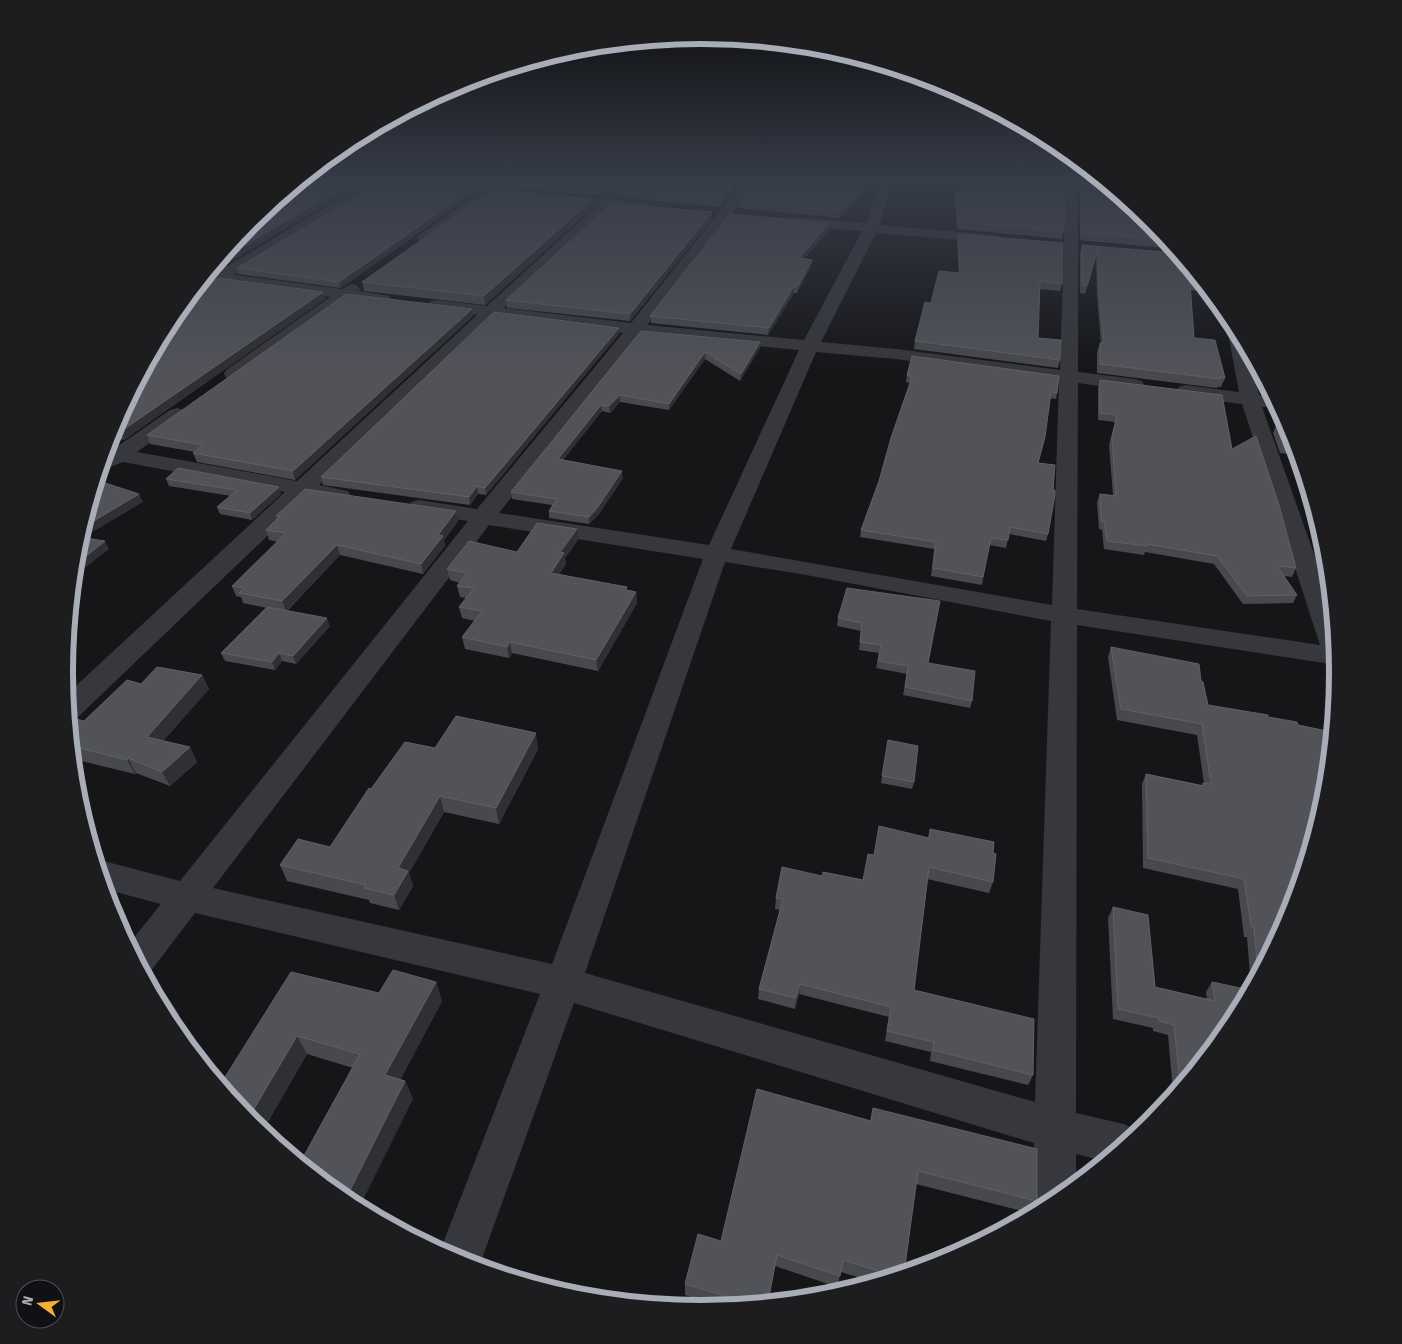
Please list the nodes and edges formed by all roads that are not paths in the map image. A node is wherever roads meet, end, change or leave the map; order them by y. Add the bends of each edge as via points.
1 (273, 244) edge
2 (417, 244) edge
3 (564, 244) edge
4 (703, 244) edge
5 (863, 244) edge
6 (1073, 244) edge
7 (409, 249) edge
8 (212, 279) edge
9 (210, 281) edge
10 (361, 284) edge
11 (345, 295) junction
12 (403, 301) edge
13 (423, 304) edge
14 (491, 311) junction
15 (636, 329) junction
16 (810, 346) junction
17 (1241, 351) edge
18 (1068, 377) junction
19 (216, 386) edge
20 (1154, 388) edge
21 (1173, 390) edge
22 (1250, 399) junction
23 (1267, 402) edge
24 (192, 403) edge
25 (113, 453) edge
26 (302, 490) junction
27 (360, 498) edge
28 (398, 504) edge
29 (484, 516) junction
30 (716, 555) junction
31 (1064, 615) junction
32 (1328, 631) edge
33 (1329, 654) edge
34 (74, 705) edge
35 (107, 876) edge
36 (188, 897) junction
37 (141, 956) edge
38 (563, 983) junction
39 (1056, 1128) junction
40 (1116, 1143) edge
41 (1054, 1191) edge
42 (462, 1252) edge

1 - 8 street
2 - 7 street
3 - 14 street
4 - 15 street
5 - 16 street
6 - 18 street
9 - 11 street
10 - 11 street
11 - 12 street
11 - 19 street
13 - 14 street
14 - 15 street
14 - 26 street
15 - 16 street
15 - 29 street
16 - 18 street
16 - 30 street
17 - 22 street
18 - 20 street
18 - 31 street
21 - 22 street
22 - 23 street
22 - 32 street
24 - 25 street
25 - 26 street
26 - 27 street
26 - 34 street
28 - 29 street
29 - 30 street
29 - 36 street
30 - 31 street via 801,567
30 - 38 street
31 - 33 street
31 - 39 street
35 - 36 street
36 - 37 street
36 - 38 street
38 - 39 street
38 - 42 street
39 - 40 street
39 - 41 street

